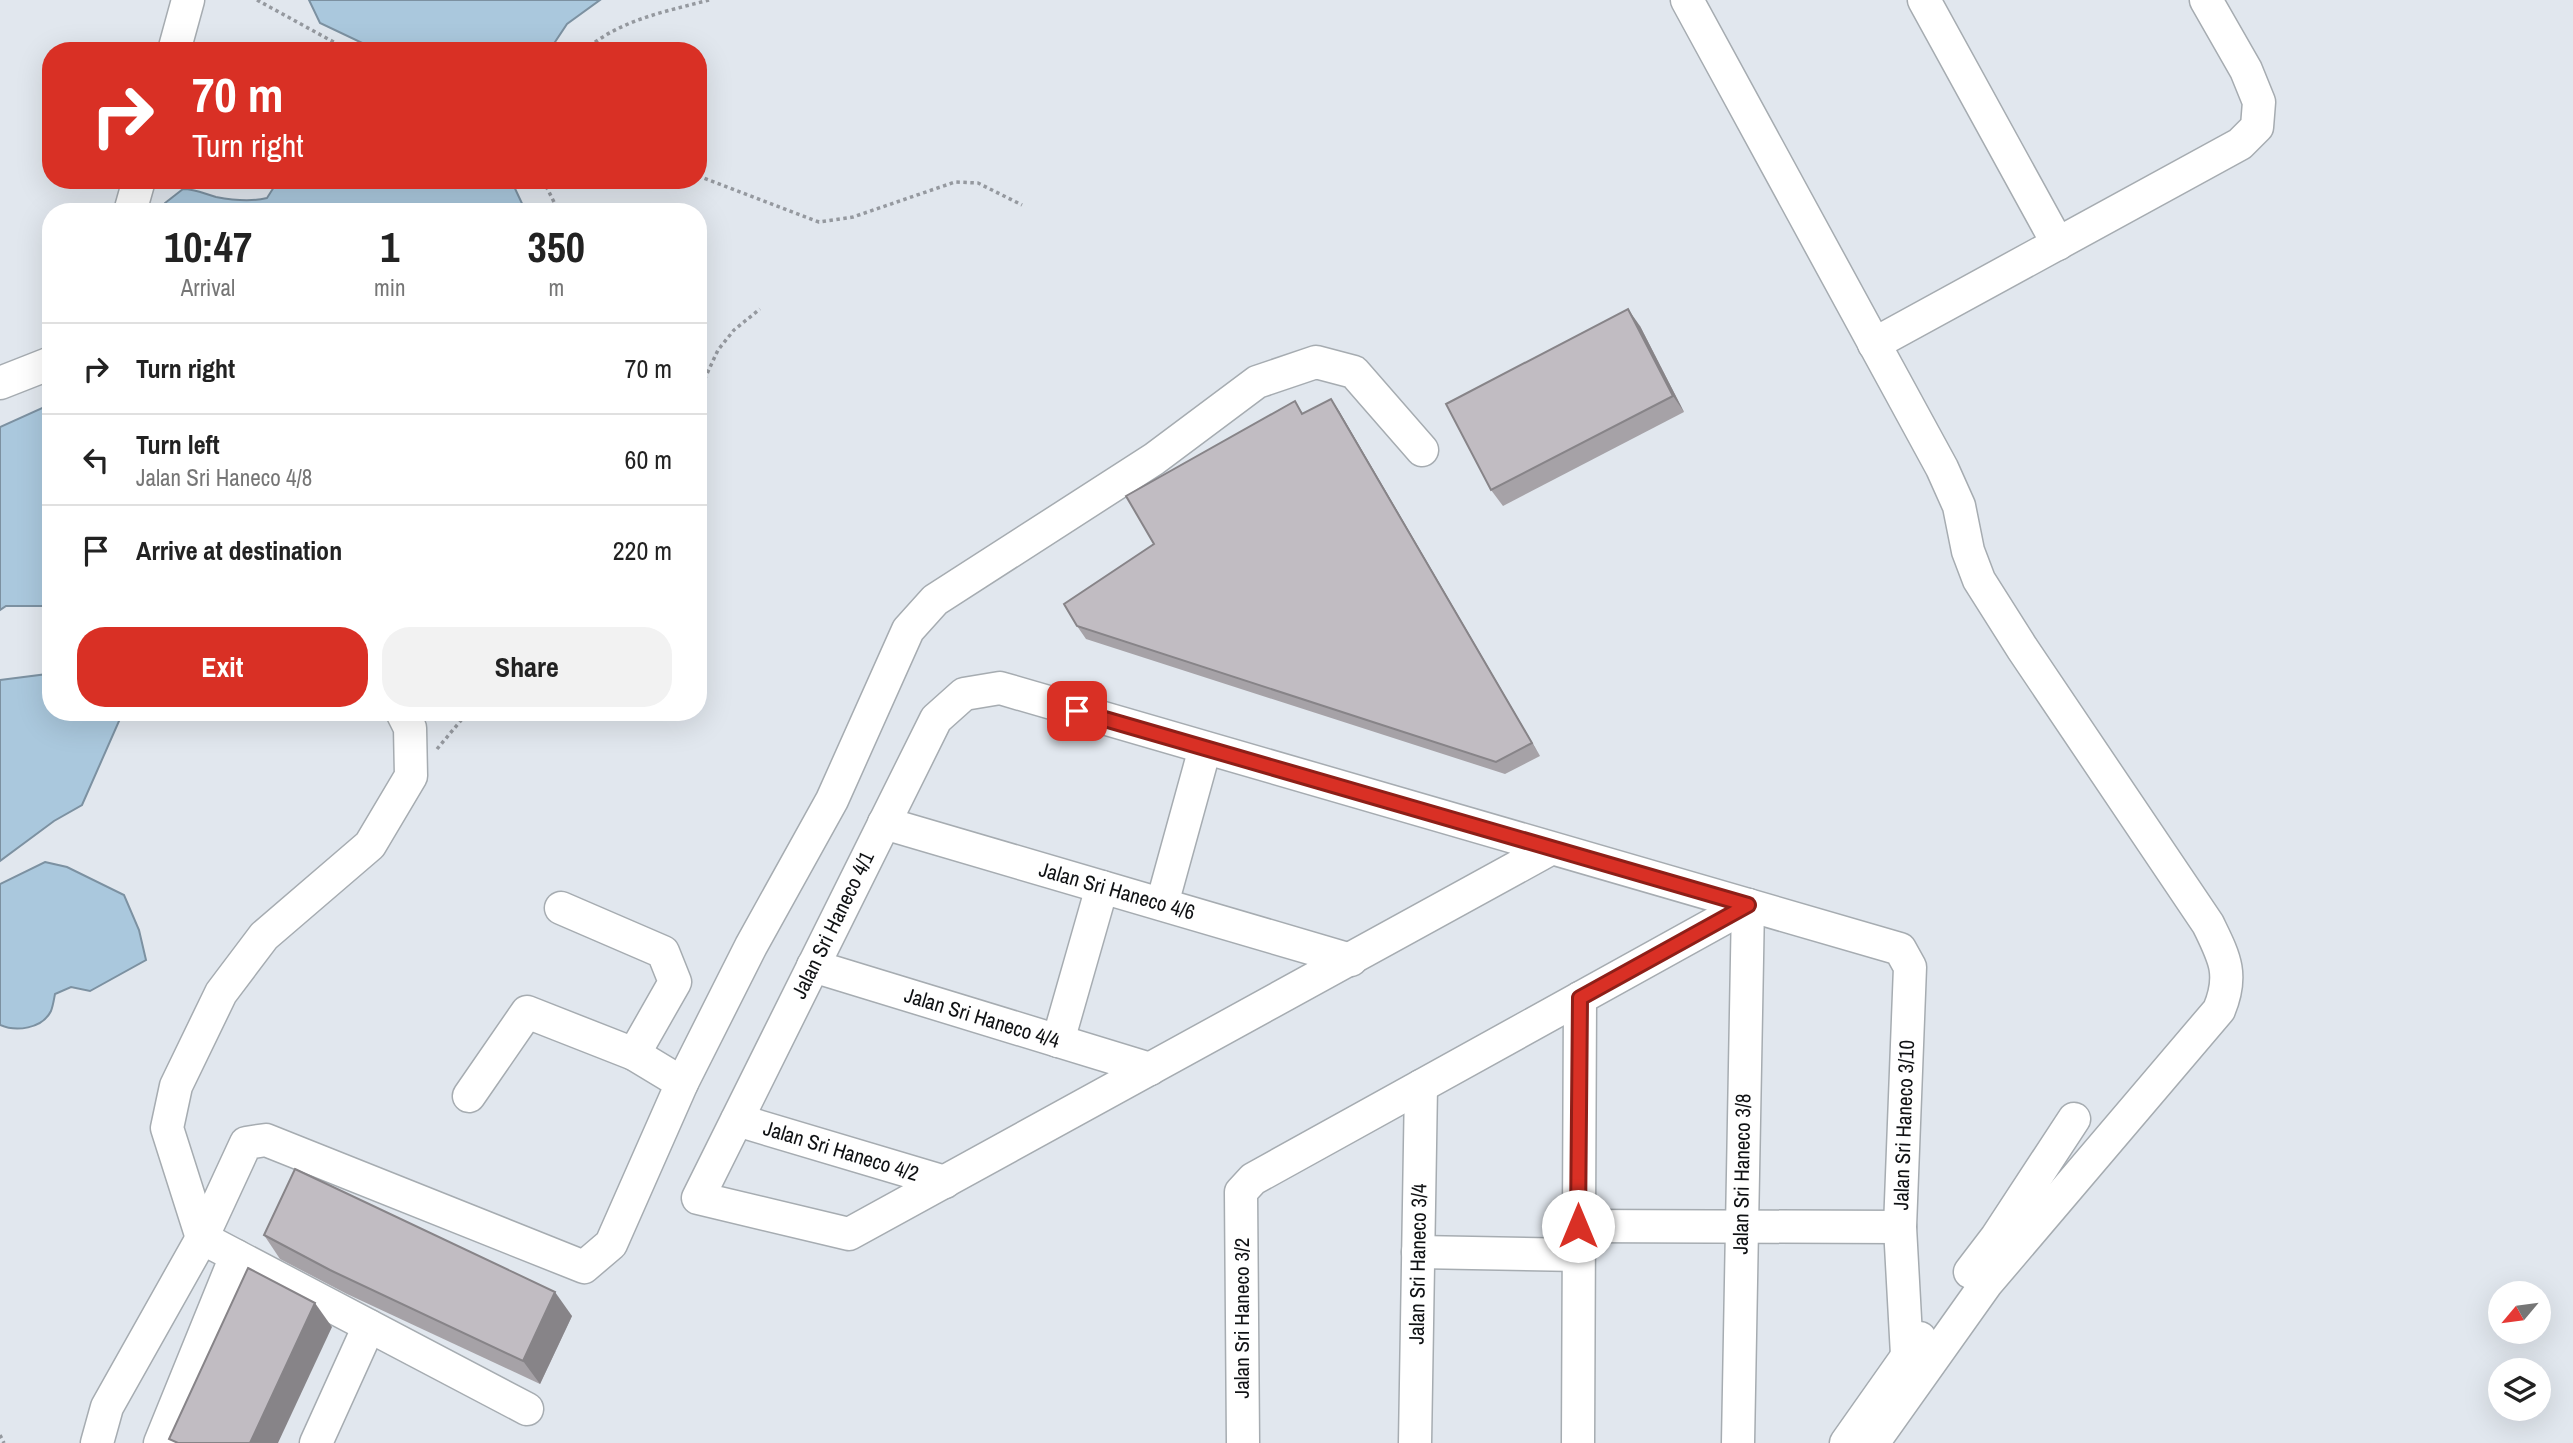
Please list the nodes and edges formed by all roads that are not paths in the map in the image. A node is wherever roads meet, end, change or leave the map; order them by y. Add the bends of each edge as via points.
1 (188, 0) edge
2 (1686, 0) edge
3 (1924, 0) edge
4 (2206, 0) edge
5 (176, 42) edge
6 (2058, 244) junction
7 (1874, 344) junction
8 (42, 367) edge
9 (0, 383) edge
10 (1422, 450) dead end
11 (1000, 688) joint
12 (406, 721) edge
13 (1205, 748) junction
14 (884, 823) junction
15 (1552, 848) junction
16 (1101, 887) junction
17 (1162, 904) junction
18 (1748, 905) junction
19 (561, 908) dead end
20 (1351, 960) junction
21 (813, 966) junction
22 (1580, 998) junction
23 (1058, 1041) junction
24 (634, 1054) junction
25 (1150, 1069) junction
26 (682, 1083) junction
27 (1421, 1086) junction
28 (469, 1096) dead end
29 (2074, 1119) dead end
30 (737, 1120) junction
31 (945, 1182) junction
32 (1740, 1225) junction
33 (1900, 1227) junction
34 (202, 1238) junction
35 (1578, 1240) junction
36 (1418, 1252) junction
37 (236, 1256) junction
38 (369, 1326) junction
39 (1907, 1355) junction
40 (527, 1409) dead end
41 (97, 1443) edge
42 (160, 1443) edge
43 (316, 1443) edge
44 (1243, 1443) edge
45 (1415, 1443) edge
46 (1578, 1443) edge
47 (1738, 1443) edge
48 (1846, 1443) edge
49 (1873, 1443) edge

1 - 5 street
2 - 7 street
3 - 6 street
4 - 6 street via 2246,70 2259,102 2258,127 2240,144
6 - 7 street
7 - 49 street via 1959,506 1979,580 2208,924 2225,958 2227,990 2218,1010 1986,1284
8 - 9 street
10 - 26 street via 1354,372 1316,362 1256,383 1154,459 935,600 908,630 832,800
11 - 13 street, Jalan Sri Haneco 3/10
11 - 14 street, Jalan Sri Haneco 4/1 via 964,694 936,719
12 - 34 street via 411,776 370,845 264,936 221,993 176,1086 167,1128
13 - 15 street, Jalan Sri Haneco 3/10
13 - 17 street
14 - 16 street, Jalan Sri Haneco 4/6
14 - 21 street, Jalan Sri Haneco 4/1
15 - 18 street, Jalan Sri Haneco 3/10
15 - 20 street
16 - 17 street, Jalan Sri Haneco 4/6
16 - 23 street
17 - 20 street, Jalan Sri Haneco 4/6
18 - 22 street
18 - 32 street, Jalan Sri Haneco 3/8
18 - 33 street, Jalan Sri Haneco 3/10 via 1900,949 1910,967
19 - 24 street via 663,952 675,982
20 - 25 street
21 - 23 street, Jalan Sri Haneco 4/4
21 - 30 street, Jalan Sri Haneco 4/1
22 - 27 street
22 - 35 street
23 - 25 street, Jalan Sri Haneco 4/4
24 - 26 street
24 - 28 street via 527,1012
25 - 31 street
26 - 34 street via 611,1244 584,1267 266,1140 246,1143
27 - 36 street, Jalan Sri Haneco 3/4
27 - 44 street, Jalan Sri Haneco 3/2 via 1253,1179 1241,1192
29 - 39 street via 1996,1238
30 - 31 street, Jalan Sri Haneco 4/2
30 - 31 street, Jalan Sri Haneco 4/1 via 698,1198 849,1234
32 - 33 street
32 - 35 street
32 - 47 street, Jalan Sri Haneco 3/8
33 - 39 street, Jalan Sri Haneco 3/10
34 - 37 street
34 - 41 street via 107,1408
35 - 36 street
35 - 46 street
36 - 45 street, Jalan Sri Haneco 3/4
37 - 38 street
37 - 42 street
38 - 40 street
38 - 43 street
39 - 48 street

